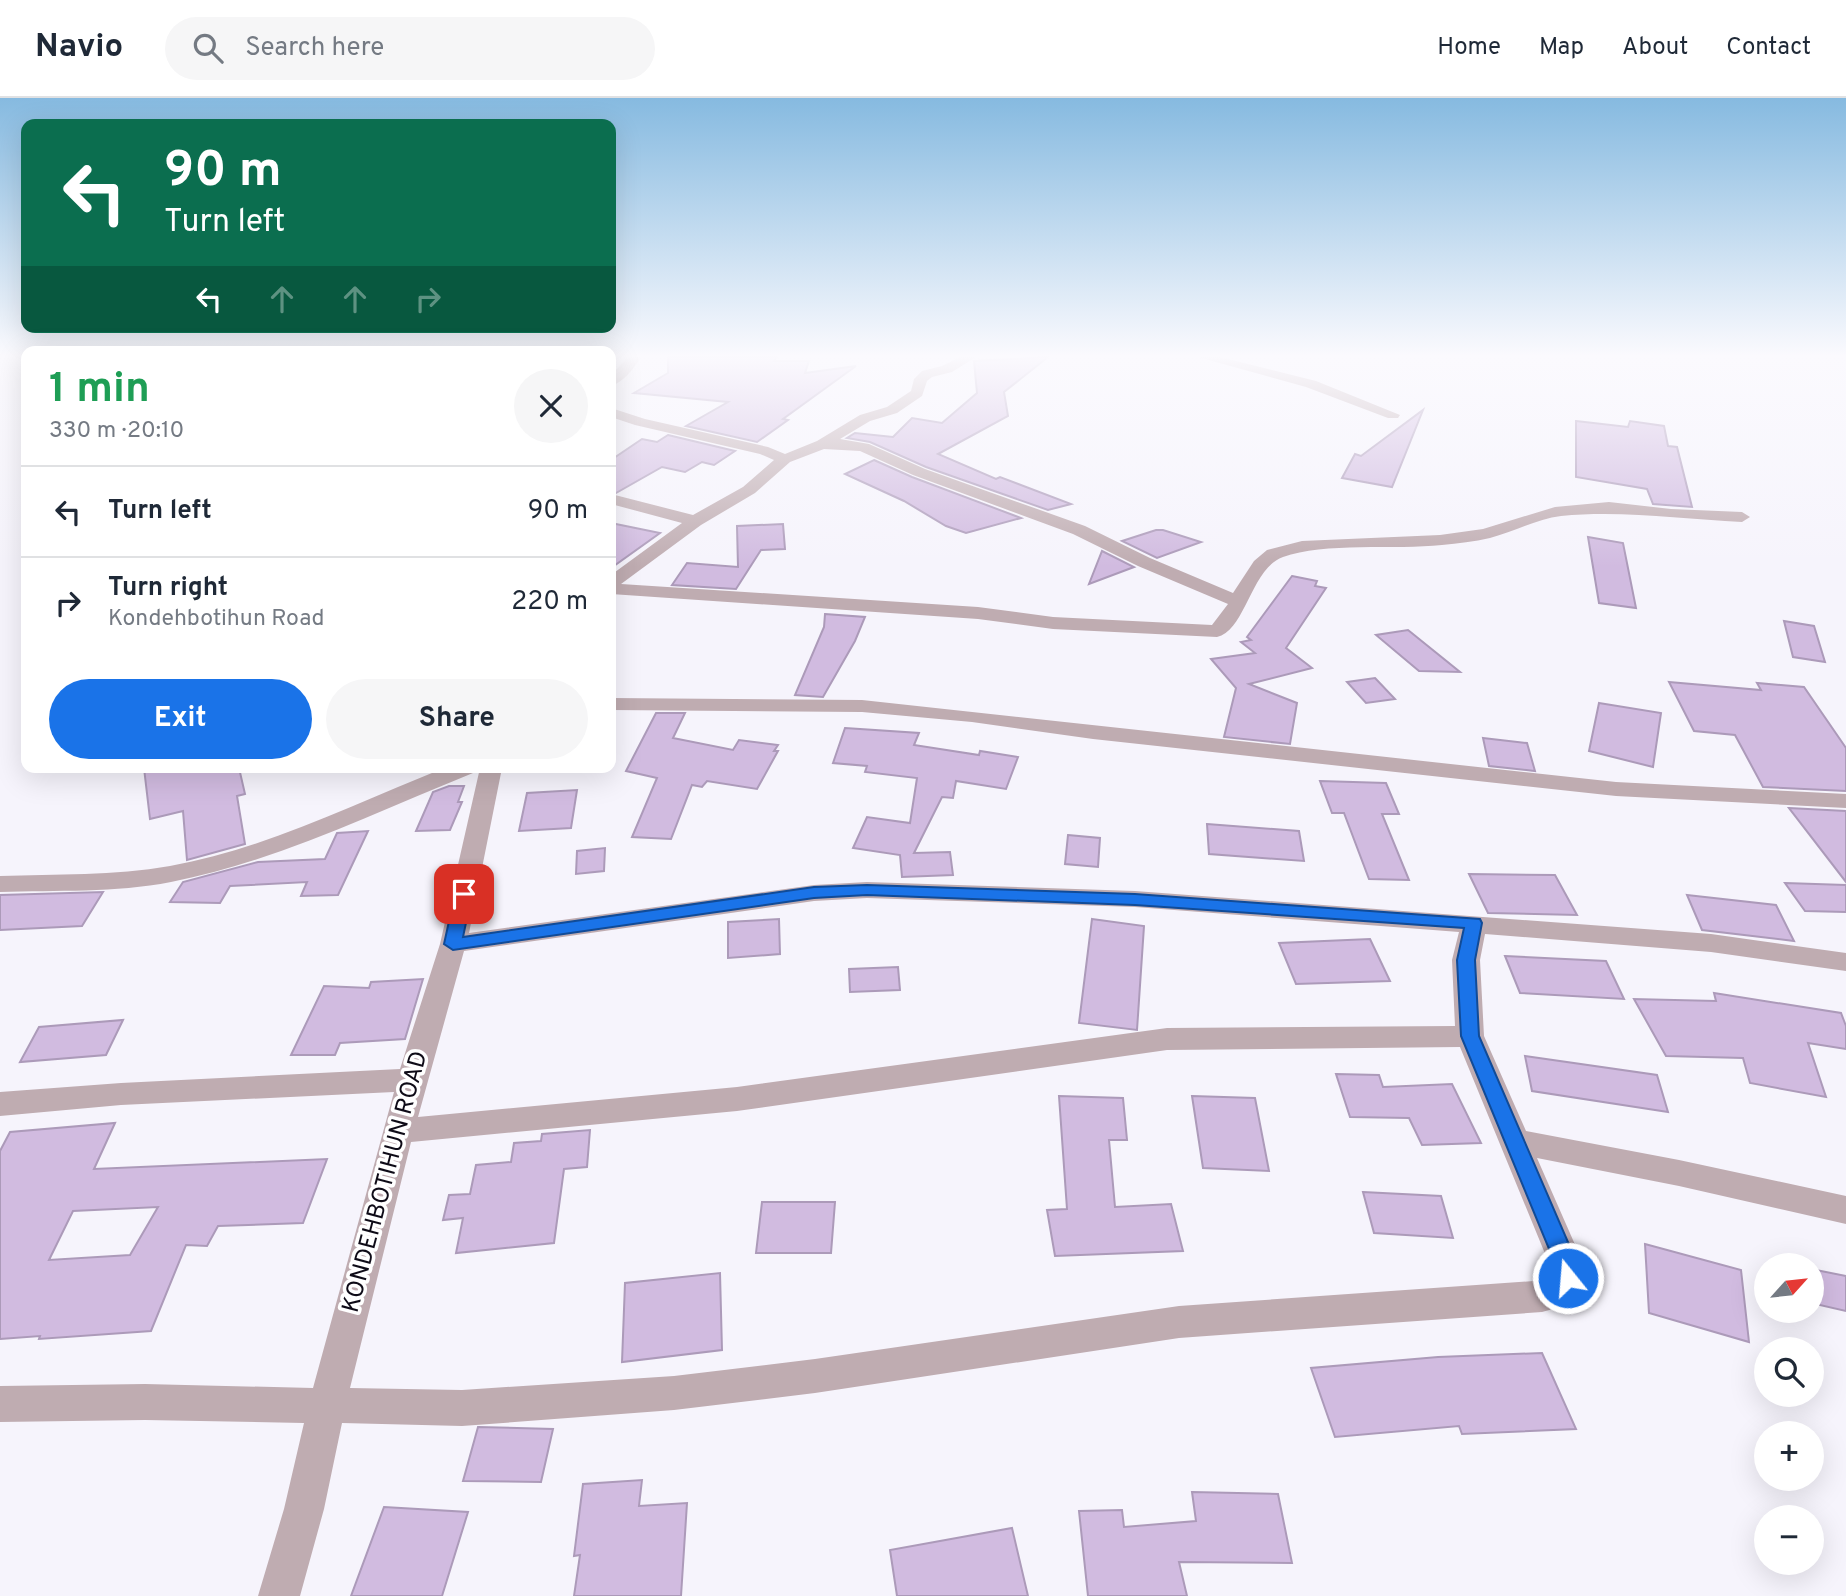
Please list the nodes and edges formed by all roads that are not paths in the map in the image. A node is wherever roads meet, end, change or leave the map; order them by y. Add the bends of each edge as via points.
1 (664, 427) edge
2 (850, 427) edge
3 (822, 444) junction
4 (785, 459) junction
5 (616, 500) edge
6 (1742, 517) dead end
7 (695, 521) junction
8 (616, 582) edge
9 (616, 586) edge
10 (1239, 602) junction
11 (616, 704) edge
12 (453, 773) edge
13 (490, 773) edge
14 (1846, 801) edge
15 (0, 884) edge
16 (1474, 923) junction
17 (453, 944) junction
18 (1846, 962) edge
19 (1470, 1036) junction
20 (412, 1080) junction
21 (0, 1104) edge
22 (399, 1131) junction
23 (1513, 1141) junction
24 (1846, 1210) edge
25 (0, 1404) edge
26 (326, 1408) junction
27 (279, 1596) edge

1 - 4 street
2 - 3 street
3 - 4 street
3 - 10 street via 864,447 919,472 1079,530
4 - 7 street via 749,490
5 - 7 street
6 - 10 street via 1609,507 1555,512 1485,534 1440,540 1302,546 1273,554 1253,576
7 - 8 street
9 - 10 street via 1203,632 1217,631
11 - 14 street via 741,703 913,710 1616,789
12 - 15 street via 306,832 195,868 132,879
13 - 17 street, KONDEHBOTIHUN ROAD
16 - 17 street via 1135,899 867,890 814,893
16 - 18 street via 1711,943
16 - 19 street via 1466,960
17 - 20 street, KONDEHBOTIHUN ROAD
19 - 22 street via 1167,1039 737,1099
19 - 23 street
20 - 21 street
20 - 22 street, KONDEHBOTIHUN ROAD
22 - 26 street, KONDEHBOTIHUN ROAD
23 - 24 street
23 - 26 street via 1563,1256 1568,1278 1559,1293 1179,1322 674,1393 462,1408
25 - 26 street via 145,1402
26 - 27 street, KONDEHBOTIHUN ROAD

